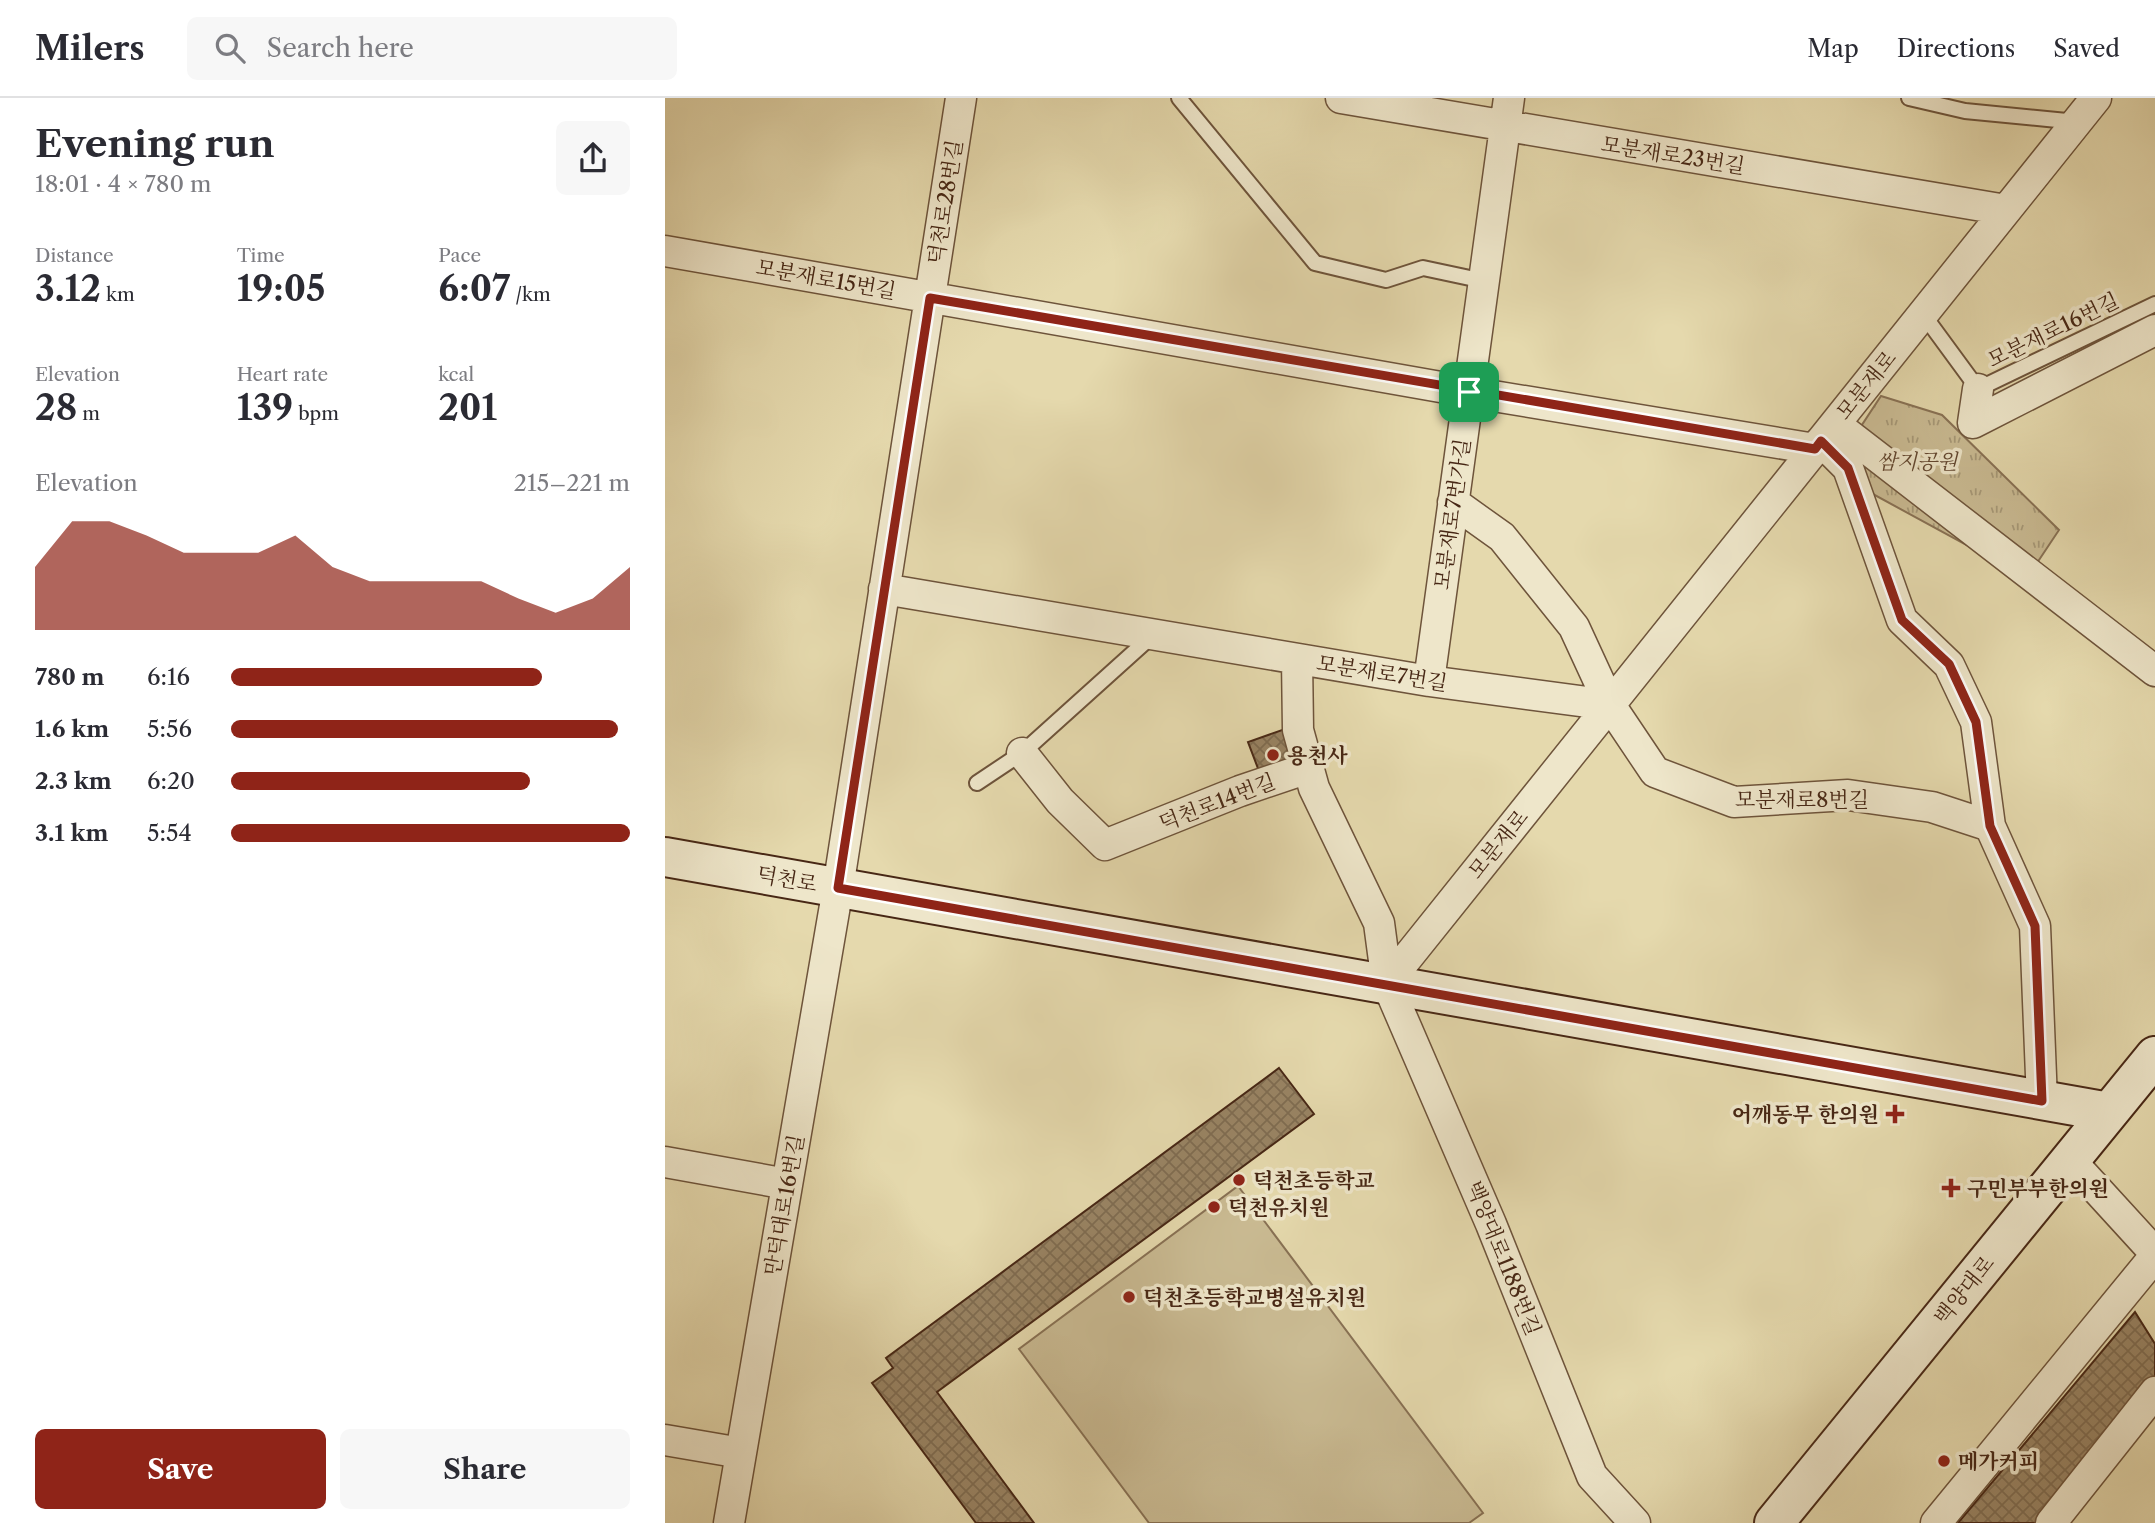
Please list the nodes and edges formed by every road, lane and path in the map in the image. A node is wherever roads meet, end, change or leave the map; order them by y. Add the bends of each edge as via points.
1 (961, 98) edge
2 (1179, 98) edge
3 (1341, 98) edge
4 (1509, 98) edge
5 (1909, 98) edge
6 (2096, 98) edge
7 (2077, 122) junction
8 (1505, 127) junction
9 (2006, 210) junction
10 (665, 251) edge
11 (1484, 281) junction
12 (930, 298) junction
13 (2155, 304) edge
14 (1923, 314) junction
15 (2155, 330) edge
16 (1978, 389) junction
17 (1469, 392) junction
18 (1824, 438) junction
19 (1453, 502) junction
20 (884, 589) junction
21 (1154, 635) junction
22 (1297, 659) junction
23 (2155, 671) edge
24 (1429, 681) junction
25 (1610, 705) junction
26 (1022, 753) junction
27 (1308, 768) junction
28 (977, 783) dead end
29 (1990, 826) junction
30 (665, 857) edge
31 (838, 888) junction
32 (1387, 984) junction
33 (2155, 1056) edge
34 (2042, 1101) junction
35 (2109, 1112) junction
36 (2070, 1160) junction
37 (665, 1162) edge
38 (787, 1184) junction
39 (2155, 1254) edge
40 (2155, 1392) edge
41 (665, 1440) edge
42 (741, 1453) junction
43 (730, 1523) edge
44 (1635, 1523) edge
45 (1774, 1523) edge
46 (1936, 1523) edge
47 (2051, 1523) edge

1 - 12 street, 덕천로28번길
2 - 11 lane via 1315,263 1386,280 1423,268
3 - 8 street, 모분재로23번길
4 - 8 street, 모분재로7번가길
5 - 7 lane via 1965,111
6 - 7 street, 모분재로
7 - 9 street, 모분재로
8 - 9 street, 모분재로23번길
8 - 11 street, 모분재로7번가길
9 - 14 street, 모분재로
10 - 12 street, 모분재로15번길
11 - 17 street, 모분재로7번가길
12 - 17 street, 모분재로15번길
12 - 20 street, 덕천로28번길
13 - 16 lane, 모분재로16번길
14 - 16 lane, 모분재로16번길
14 - 18 street, 모분재로
15 - 16 street via 1973,423
17 - 18 street, 모분재로15번길
17 - 19 street, 모분재로7번가길
18 - 23 street
18 - 25 street, 모분재로
18 - 29 street via 1848,468 1902,620 1949,664 1976,722
19 - 24 street, 모분재로7번가길
19 - 25 street via 1502,537 1574,627
20 - 21 street, 모분재로7번길
20 - 31 street, 덕천로28번길
21 - 22 street, 모분재로7번길
21 - 26 lane
22 - 24 street, 모분재로7번길
22 - 27 street via 1298,730
24 - 25 street, 모분재로7번길
25 - 29 street, 모분재로8번길 via 1655,772 1734,802 1848,795 1932,807
25 - 32 street, 모분재로
26 - 27 street, 덕천로14번길 via 1060,801 1105,845
26 - 28 lane
27 - 32 street via 1379,923
29 - 34 street via 2035,926
30 - 31 main road, 덕천로
31 - 32 main road, 덕천로
31 - 38 street, 만덕대로16번길
32 - 34 main road, 덕천로
32 - 44 street, 백양대로1188번길 via 1491,1224 1592,1476
33 - 35 main road, 백양대로
34 - 35 main road, 덕천로
35 - 36 main road, 백양대로
36 - 39 street
36 - 45 main road, 백양대로
37 - 38 street
38 - 42 street, 만덕대로16번길
39 - 46 street
40 - 47 street
41 - 42 street
42 - 43 street, 만덕대로16번길

